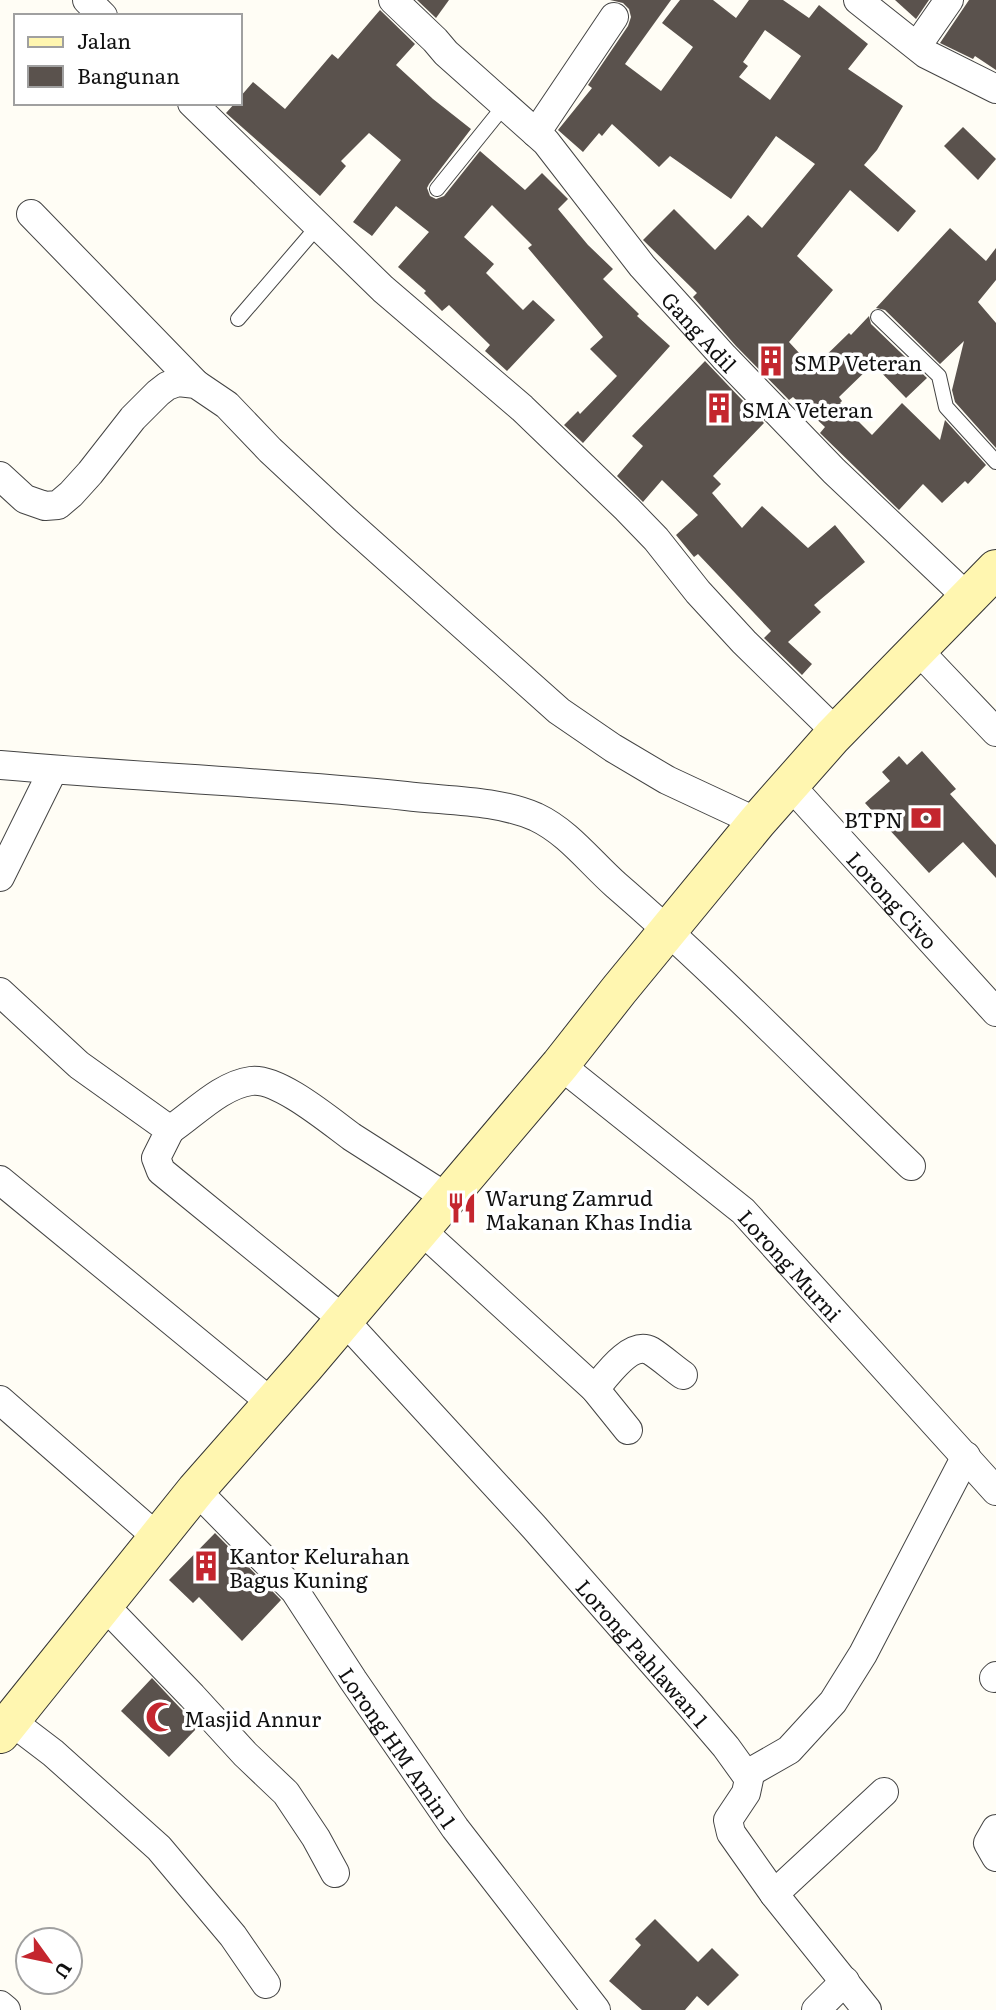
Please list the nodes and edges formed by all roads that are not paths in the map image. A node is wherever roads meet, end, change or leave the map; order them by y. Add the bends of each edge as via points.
1 (87, 0) edge
2 (393, 0) edge
3 (858, 0) edge
4 (948, 0) edge
5 (101, 14) edge
6 (614, 16) dead end
7 (917, 46) junction
8 (996, 89) edge
9 (194, 105) edge
10 (505, 106) junction
11 (536, 133) junction
12 (437, 189) dead end
13 (31, 214) dead end
14 (318, 226) junction
15 (878, 317) dead end
16 (238, 319) dead end
17 (196, 384) junction
18 (996, 462) edge
19 (0, 476) edge
20 (996, 569) edge
21 (968, 598) junction
22 (917, 649) junction
23 (836, 732) junction
24 (996, 732) edge
25 (0, 765) edge
26 (53, 770) junction
27 (790, 785) junction
28 (757, 822) junction
29 (0, 877) edge
30 (667, 930) junction
31 (0, 992) edge
32 (996, 1012) edge
33 (560, 1065) junction
34 (170, 1130) junction
35 (911, 1166) dead end
36 (0, 1180) edge
37 (446, 1197) junction
38 (420, 1228) junction
39 (344, 1321) junction
40 (683, 1375) dead end
41 (595, 1389) junction
42 (0, 1400) edge
43 (273, 1404) junction
44 (628, 1430) dead end
45 (966, 1456) junction
46 (196, 1490) junction
47 (996, 1491) edge
48 (158, 1538) junction
49 (104, 1605) junction
50 (6, 1728) edge
51 (747, 1774) junction
52 (884, 1792) dead end
53 (996, 1829) edge
54 (996, 1857) edge
55 (335, 1873) dead end
56 (774, 1894) junction
57 (845, 1981) junction
58 (266, 1984) dead end
59 (0, 2005) edge
60 (6, 2010) edge
61 (596, 2010) edge
62 (816, 2010) edge
63 (867, 2010) edge

1 - 5 street
2 - 10 street, Gang Adil
3 - 7 street
4 - 7 street
6 - 11 street
7 - 8 street
9 - 14 street
10 - 11 street, Gang Adil
10 - 12 lane
11 - 21 street, Gang Adil via 642,266 723,357
13 - 17 street
14 - 16 lane
14 - 23 street via 383,289 522,408 627,509 744,642
15 - 18 lane via 939,376 946,407
17 - 19 street via 178,382 158,393 58,505 26,499
17 - 28 street via 227,405 345,520 559,711 667,780
20 - 21 main road
21 - 22 main road
22 - 23 main road
22 - 24 street
23 - 27 main road
25 - 26 street
26 - 29 street
26 - 30 street via 365,792 514,809 555,828
27 - 28 main road
27 - 32 street, Lorong Civo
28 - 30 main road
30 - 33 main road
30 - 35 street
31 - 34 street via 79,1065
33 - 37 main road
33 - 45 street, Lorong Murni via 743,1211
34 - 37 street via 227,1090 259,1080 311,1107
34 - 39 street, Lorong Pahlawan 1 via 156,1158 167,1177
36 - 43 street
37 - 38 main road
38 - 39 main road
38 - 41 street
39 - 43 main road
39 - 51 street, Lorong Pahlawan 1 via 534,1527
40 - 41 street via 649,1350 638,1349 620,1360
41 - 44 street
42 - 48 street
43 - 46 main road
45 - 47 street, Lorong Murni
45 - 51 street via 863,1654 833,1702 789,1750
46 - 48 main road
46 - 61 street, Lorong HM Amin 1 via 295,1591 455,1828
48 - 49 main road
49 - 50 main road
49 - 55 street via 286,1793
50 - 58 street via 54,1753 159,1848 233,1936
51 - 56 street via 748,1787 729,1817 729,1827
52 - 56 street
53 - 54 street via 988,1843
56 - 57 street
57 - 62 street
57 - 63 street
59 - 60 street

